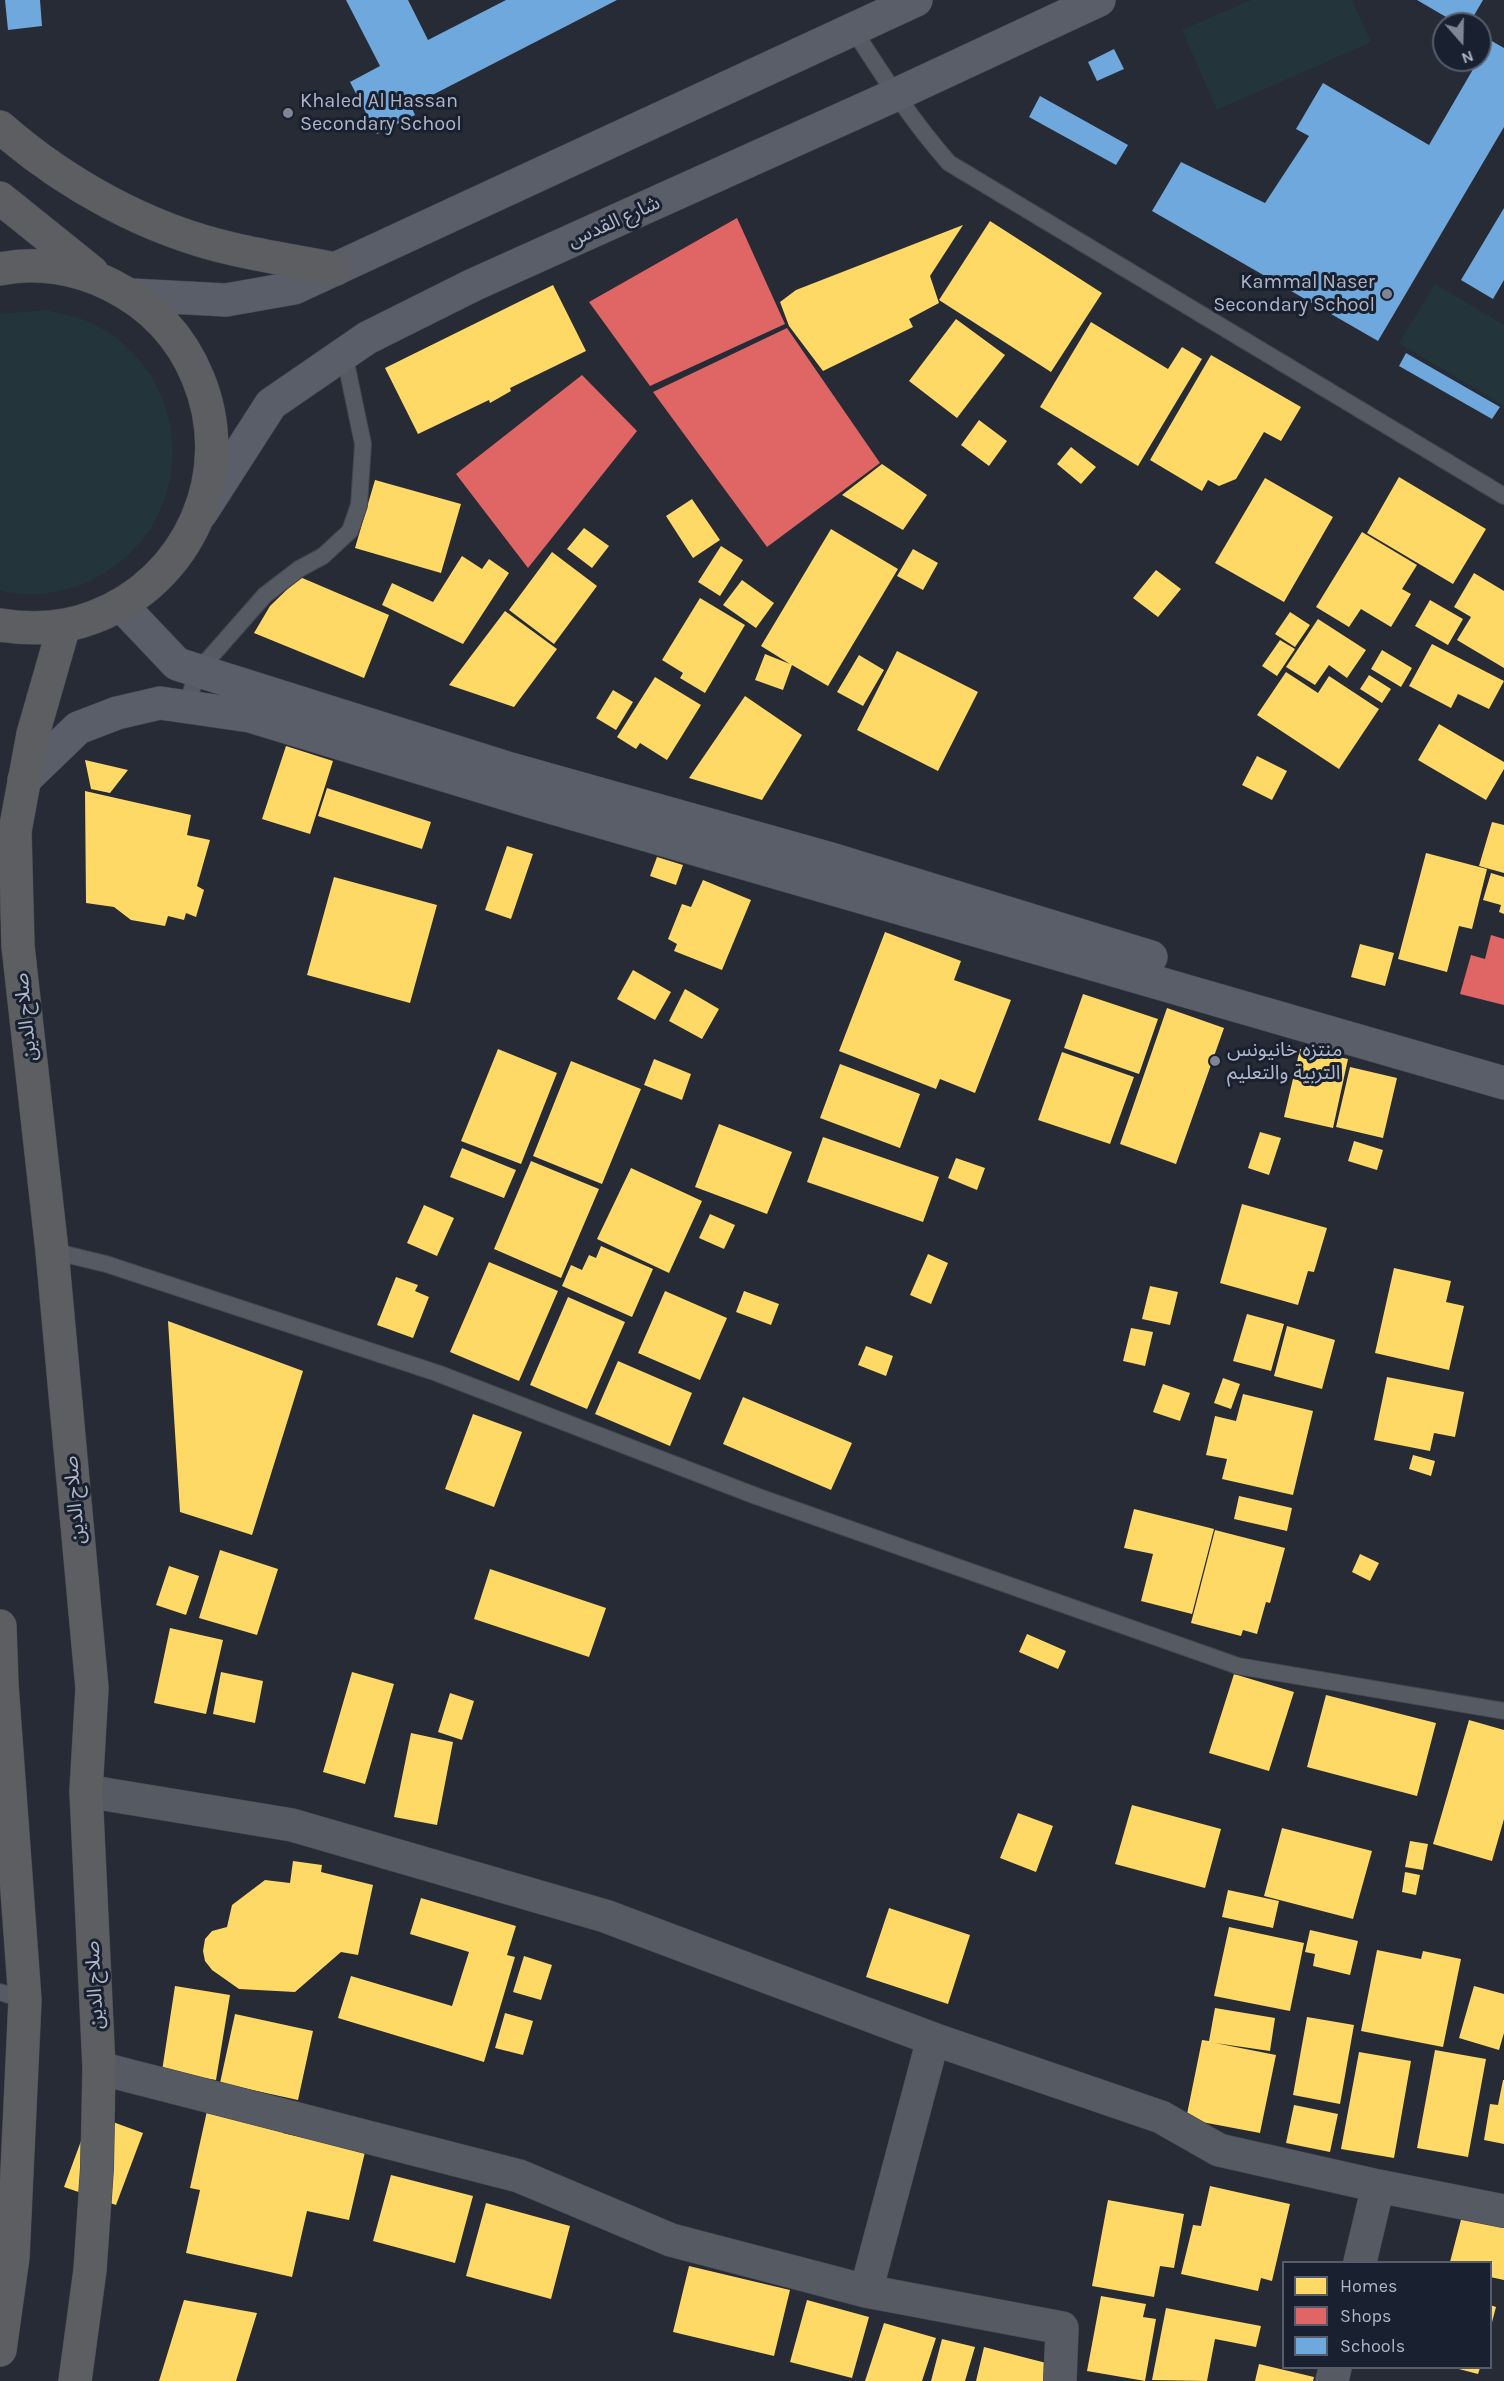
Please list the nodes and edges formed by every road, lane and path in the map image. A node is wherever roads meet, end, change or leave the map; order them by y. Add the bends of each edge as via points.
1 (916, 0) edge
2 (1100, 0) edge
3 (853, 29) junction
4 (895, 95) junction
5 (0, 127) edge
6 (0, 198) edge
7 (0, 269) edge
8 (336, 269) junction
9 (117, 288) junction
10 (344, 353) junction
11 (1504, 496) edge
12 (194, 525) junction
13 (121, 605) junction
14 (0, 625) edge
15 (64, 626) junction
16 (198, 671) junction
17 (186, 706) junction
18 (24, 780) junction
19 (1504, 1059) edge
20 (1504, 1083) edge
21 (52, 1251) junction
22 (0, 1626) edge
23 (1, 1685) edge
24 (1504, 1711) edge
25 (86, 1791) junction
26 (13, 1996) edge
27 (933, 2039) junction
28 (99, 2068) junction
29 (1378, 2186) junction
30 (1504, 2211) edge
31 (7, 2255) edge
32 (1360, 2261) edge
33 (866, 2291) junction
34 (0, 2350) edge
35 (75, 2381) edge
36 (1060, 2381) edge

1 - 3 main road
2 - 4 main road, شارع القدس
3 - 4 lane
3 - 8 main road
4 - 10 main road, شارع القدس via 473,285
4 - 11 lane via 949,163
5 - 8 highway via 60,175 148,222 230,249
6 - 9 highway
7 - 9 highway via 53,267 94,276
8 - 9 main road via 294,288 226,300
9 - 12 highway via 164,322 189,355 208,402 213,453 204,504
10 - 12 main road, شارع القدس via 271,404
10 - 16 lane via 363,444 359,504 350,531 323,556 265,595
12 - 13 highway via 182,549 146,587
13 - 15 highway
13 - 16 main road via 177,664
14 - 15 highway via 27,629
15 - 18 highway, صلاح الدين
16 - 17 lane
16 - 19 main road via 507,768 831,859
17 - 18 main road via 160,703 78,728
17 - 20 main road via 250,716
18 - 21 highway, صلاح الدين via 15,831 18,946
21 - 24 lane via 105,1264 437,1372 756,1496 1238,1666
21 - 25 highway, صلاح الدين via 92,1688
22 - 23 highway
23 - 26 highway
25 - 27 street via 292,1825 594,1912
25 - 28 highway, صلاح الدين
26 - 31 highway
27 - 29 street via 1161,2117 1219,2150
27 - 33 street
28 - 33 street via 519,2176 671,2240
28 - 35 highway, صلاح الدين via 90,2270
29 - 30 street
29 - 32 street
31 - 34 highway
33 - 36 street via 1062,2328

